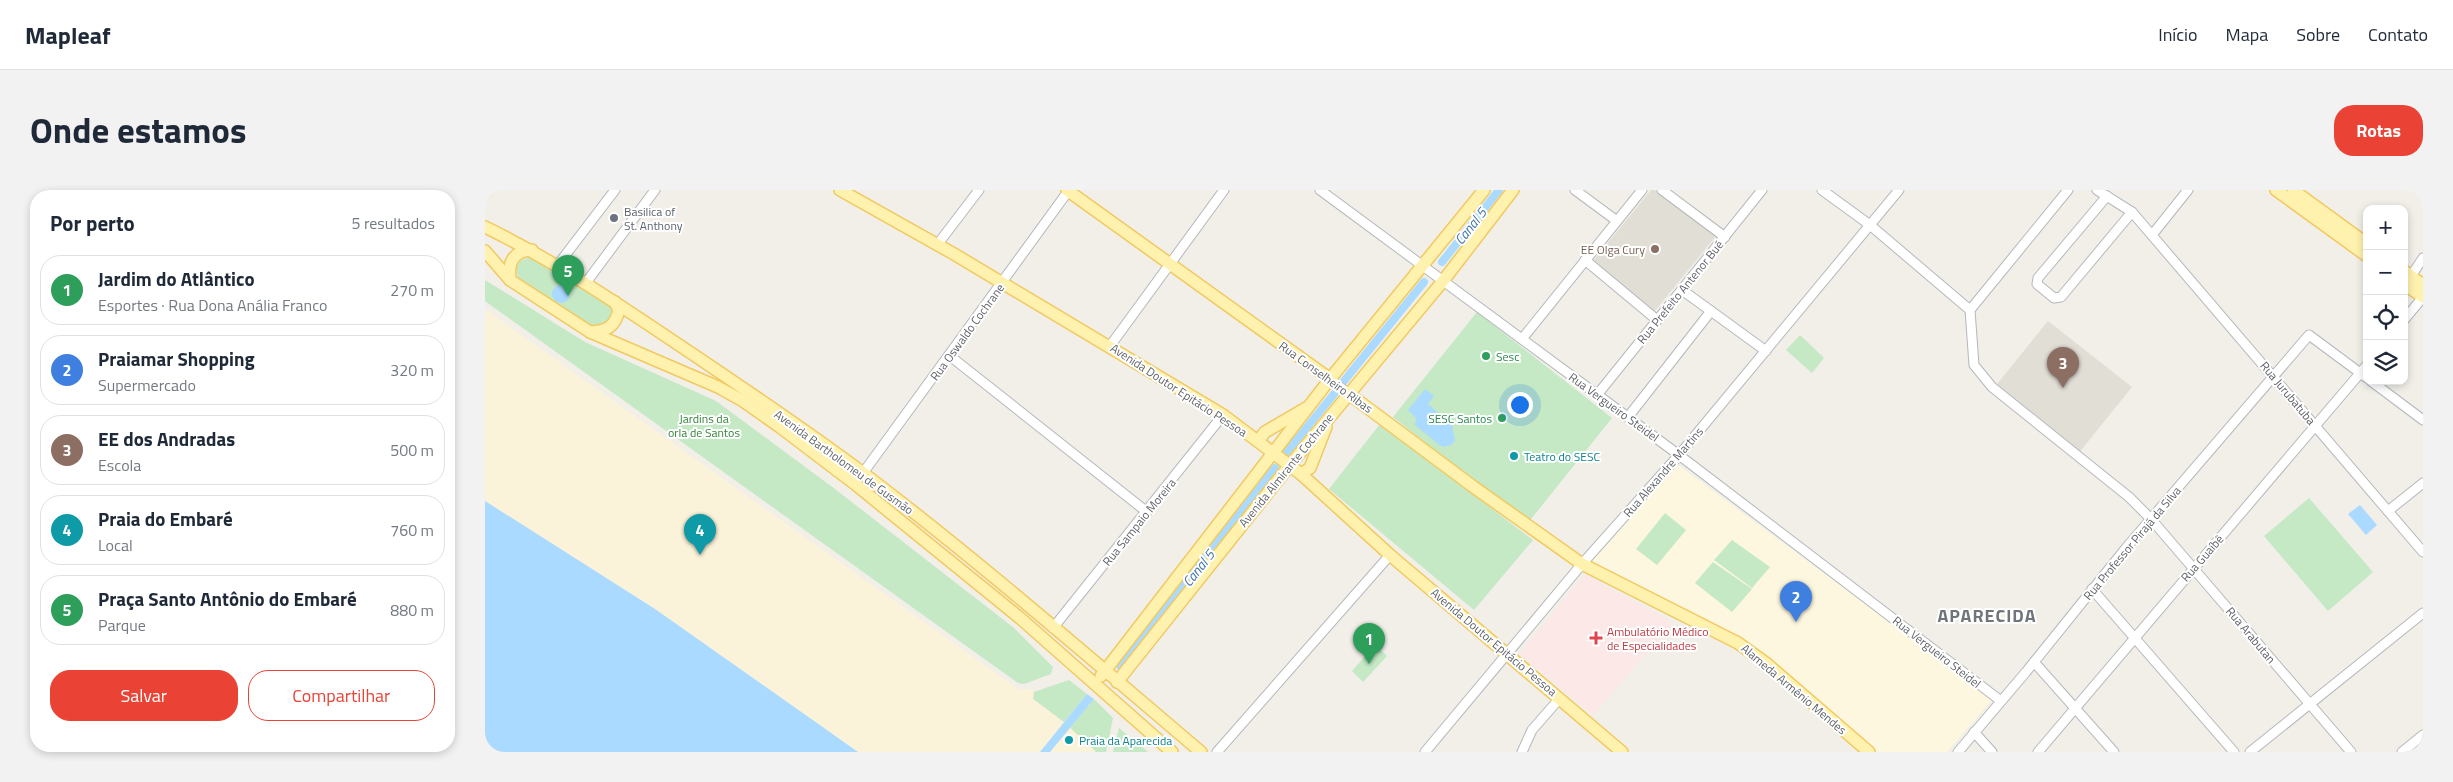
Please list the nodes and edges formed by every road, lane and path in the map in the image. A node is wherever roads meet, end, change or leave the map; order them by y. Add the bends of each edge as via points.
1 (615, 190) edge
2 (655, 190) edge
3 (840, 190) edge
4 (979, 190) edge
5 (1068, 190) edge
6 (1224, 190) edge
7 (1320, 190) edge
8 (1484, 190) edge
9 (1513, 190) edge
10 (1575, 190) edge
11 (1643, 190) edge
12 (1661, 190) edge
13 (1763, 190) edge
14 (1822, 190) edge
15 (1899, 190) edge
16 (2068, 190) edge
17 (2097, 190) edge
18 (2189, 190) edge
19 (2277, 190) edge
20 (2293, 190) edge
21 (2107, 196) junction
22 (2132, 212) junction
23 (1617, 221) junction
24 (1870, 225) junction
25 (485, 227) edge
26 (2152, 235) junction
27 (1725, 237) junction
28 (2363, 241) edge
29 (937, 245) junction
30 (532, 250) junction
31 (485, 251) edge
32 (2363, 253) edge
33 (2423, 258) edge
34 (1585, 260) junction
35 (1168, 264) junction
36 (557, 266) junction
37 (1425, 267) junction
38 (2408, 275) edge
39 (2408, 278) edge
40 (2408, 279) edge
41 (510, 280) junction
42 (1442, 280) junction
43 (585, 284) junction
44 (1003, 284) junction
45 (2423, 285) edge
46 (1682, 290) junction
47 (2423, 297) edge
48 (615, 302) junction
49 (1970, 310) junction
50 (1711, 312) junction
51 (2408, 315) edge
52 (1657, 320) junction
53 (590, 332) junction
54 (1522, 339) junction
55 (1110, 346) junction
56 (1765, 351) junction
57 (950, 356) junction
58 (2363, 376) edge
59 (2274, 377) junction
60 (1331, 380) junction
61 (2376, 385) edge
62 (1348, 393) junction
63 (1597, 395) junction
64 (1312, 405) junction
65 (1223, 415) junction
66 (1330, 417) junction
67 (1628, 417) junction
68 (2423, 420) edge
69 (2316, 426) junction
70 (1258, 441) junction
71 (1679, 455) junction
72 (1282, 459) junction
73 (863, 473) junction
74 (1301, 474) junction
75 (2423, 483) edge
76 (2388, 511) junction
77 (1147, 512) junction
78 (2151, 518) junction
79 (2423, 552) edge
80 (1391, 555) junction
81 (1582, 564) junction
82 (2194, 567) junction
83 (2092, 589) junction
84 (2423, 614) edge
85 (1053, 628) junction
86 (2135, 638) junction
87 (1507, 653) junction
88 (2034, 662) junction
89 (1105, 672) junction
90 (1117, 682) junction
91 (1095, 683) junction
92 (1560, 698) junction
93 (2001, 700) junction
94 (2309, 705) junction
95 (2075, 708) junction
96 (1974, 732) junction
97 (2423, 735) edge
98 (1172, 752) edge
99 (1201, 752) edge
100 (1217, 752) edge
101 (1425, 752) edge
102 (1522, 752) edge
103 (1622, 752) edge
104 (1869, 752) edge
105 (1957, 752) edge
106 (1992, 752) edge
107 (2038, 752) edge
108 (2114, 752) edge
109 (2233, 752) edge
110 (2250, 752) edge
111 (2351, 752) edge
112 (2402, 752) edge

1 - 36 street
2 - 43 street
3 - 29 main road, Avenida Doutor Epitácio Pessoa
4 - 29 street
5 - 35 main road, Rua Conselheiro Ribas
5 - 44 street, Rua Oswaldo Cochrane
6 - 35 street
7 - 37 street, Rua Vergueiro Steidel
8 - 37 main road, Avenida Almirante Cochrane
9 - 42 main road, Avenida Almirante Cochrane
10 - 23 street
11 - 23 street
12 - 27 street
13 - 27 street, Rua Prefeito Antenor Bué
14 - 24 street
15 - 24 street, Rua Alexandre Martins
16 - 49 street
17 - 21 street, Rua Jurubatuba
18 - 26 street
19 - 32 main road
20 - 28 main road
21 - 22 street, Rua Jurubatuba
21 - 22 street via 2038,278 2037,284 2053,298 2061,297
22 - 26 street, Rua Jurubatuba
23 - 34 street
24 - 49 street
24 - 56 street, Rua Alexandre Martins
25 - 30 main road, Avenida Bartholomeu de Gusmão
26 - 59 street, Rua Jurubatuba
27 - 46 street, Rua Prefeito Antenor Bué
29 - 44 main road, Avenida Doutor Epitácio Pessoa
30 - 36 main road, Avenida Bartholomeu de Gusmão
30 - 41 main road via 518,252 512,259
31 - 41 main road, Avenida Bartholomeu de Gusmão
33 - 38 street
34 - 52 street
34 - 54 street
35 - 55 street
35 - 60 main road, Rua Conselheiro Ribas
36 - 43 main road, Avenida Bartholomeu de Gusmão
37 - 42 street, Rua Vergueiro Steidel
37 - 60 main road, Avenida Almirante Cochrane
39 - 45 main road
40 - 47 main road
41 - 53 main road, Avenida Bartholomeu de Gusmão
42 - 54 street, Rua Vergueiro Steidel
42 - 62 main road, Avenida Almirante Cochrane
43 - 48 main road, Avenida Bartholomeu de Gusmão
44 - 55 main road, Avenida Doutor Epitácio Pessoa
44 - 57 street, Rua Oswaldo Cochrane
46 - 50 street
46 - 52 street, Rua Prefeito Antenor Bué
47 - 51 street
48 - 53 main road via 619,310 615,323 609,329
48 - 73 main road, Avenida Bartholomeu de Gusmão
49 - 78 street, Rua Arabutan via 1973,365 1992,387
50 - 56 street
50 - 67 street
52 - 63 street, Rua Prefeito Antenor Bué
53 - 91 main road, Avenida Bartholomeu de Gusmão via 743,401 855,484 1021,618
54 - 63 street, Rua Vergueiro Steidel
55 - 65 main road, Avenida Doutor Epitácio Pessoa
56 - 71 street, Rua Alexandre Martins
57 - 73 street, Rua Oswaldo Cochrane
57 - 77 street
58 - 59 street, Rua Professor Pirajá da Silva via 2309,335
58 - 69 street, Rua Guaíbê
59 - 69 street, Rua Jurubatuba
59 - 78 street, Rua Professor Pirajá da Silva
60 - 62 street, Rua Conselheiro Ribas
60 - 64 main road, Avenida Almirante Cochrane
61 - 68 street
62 - 66 main road, Avenida Almirante Cochrane
62 - 81 main road, Rua Conselheiro Ribas
63 - 67 street, Rua Vergueiro Steidel
64 - 70 main road via 1265,432
64 - 72 main road, Avenida Almirante Cochrane
65 - 70 main road, Avenida Doutor Epitácio Pessoa
65 - 77 street, Rua Sampaio Moreira
66 - 72 main road, Avenida Almirante Cochrane
66 - 74 main road via 1310,468
67 - 71 street, Rua Vergueiro Steidel
69 - 76 street, Rua Jurubatuba
69 - 82 street, Rua Guaíbê
70 - 72 main road, Avenida Doutor Epitácio Pessoa
71 - 81 street, Rua Alexandre Martins
71 - 93 street, Rua Vergueiro Steidel
72 - 74 main road, Avenida Doutor Epitácio Pessoa
72 - 89 main road, Avenida Almirante Cochrane
72 - 90 main road, Avenida Almirante Cochrane
73 - 85 main road, Avenida Bartholomeu de Gusmão
74 - 80 main road, Avenida Doutor Epitácio Pessoa
75 - 76 street
76 - 79 street, Rua Jurubatuba
77 - 85 street, Rua Sampaio Moreira
78 - 82 street, Rua Arabutan
78 - 83 street, Rua Professor Pirajá da Silva
80 - 87 main road, Avenida Doutor Epitácio Pessoa
80 - 100 street
81 - 87 street, Rua Alexandre Martins
81 - 104 main road, Alameda Armênio Mendes via 1738,643 1780,674
82 - 86 street, Rua Guaíbê
82 - 94 street, Rua Arabutan
83 - 86 street
83 - 88 street, Rua Professor Pirajá da Silva
84 - 94 street
85 - 89 main road, Avenida Bartholomeu de Gusmão
86 - 95 street, Rua Guaíbê
86 - 109 street
87 - 92 main road, Avenida Doutor Epitácio Pessoa
87 - 101 street, Rua Alexandre Martins
88 - 93 street, Rua Professor Pirajá da Silva
88 - 95 street
89 - 90 main road, Avenida Bartholomeu de Gusmão
89 - 91 main road, Avenida Almirante Cochrane
90 - 99 main road, Avenida Bartholomeu de Gusmão
91 - 98 main road, Avenida Bartholomeu de Gusmão
92 - 102 street via 1532,730
92 - 103 main road, Avenida Doutor Epitácio Pessoa
93 - 96 street, Rua Professor Pirajá da Silva
94 - 110 street
94 - 111 street, Rua Arabutan
95 - 107 street, Rua Guaíbê
95 - 108 street
96 - 105 street, Rua Professor Pirajá da Silva
96 - 106 street
97 - 112 street

